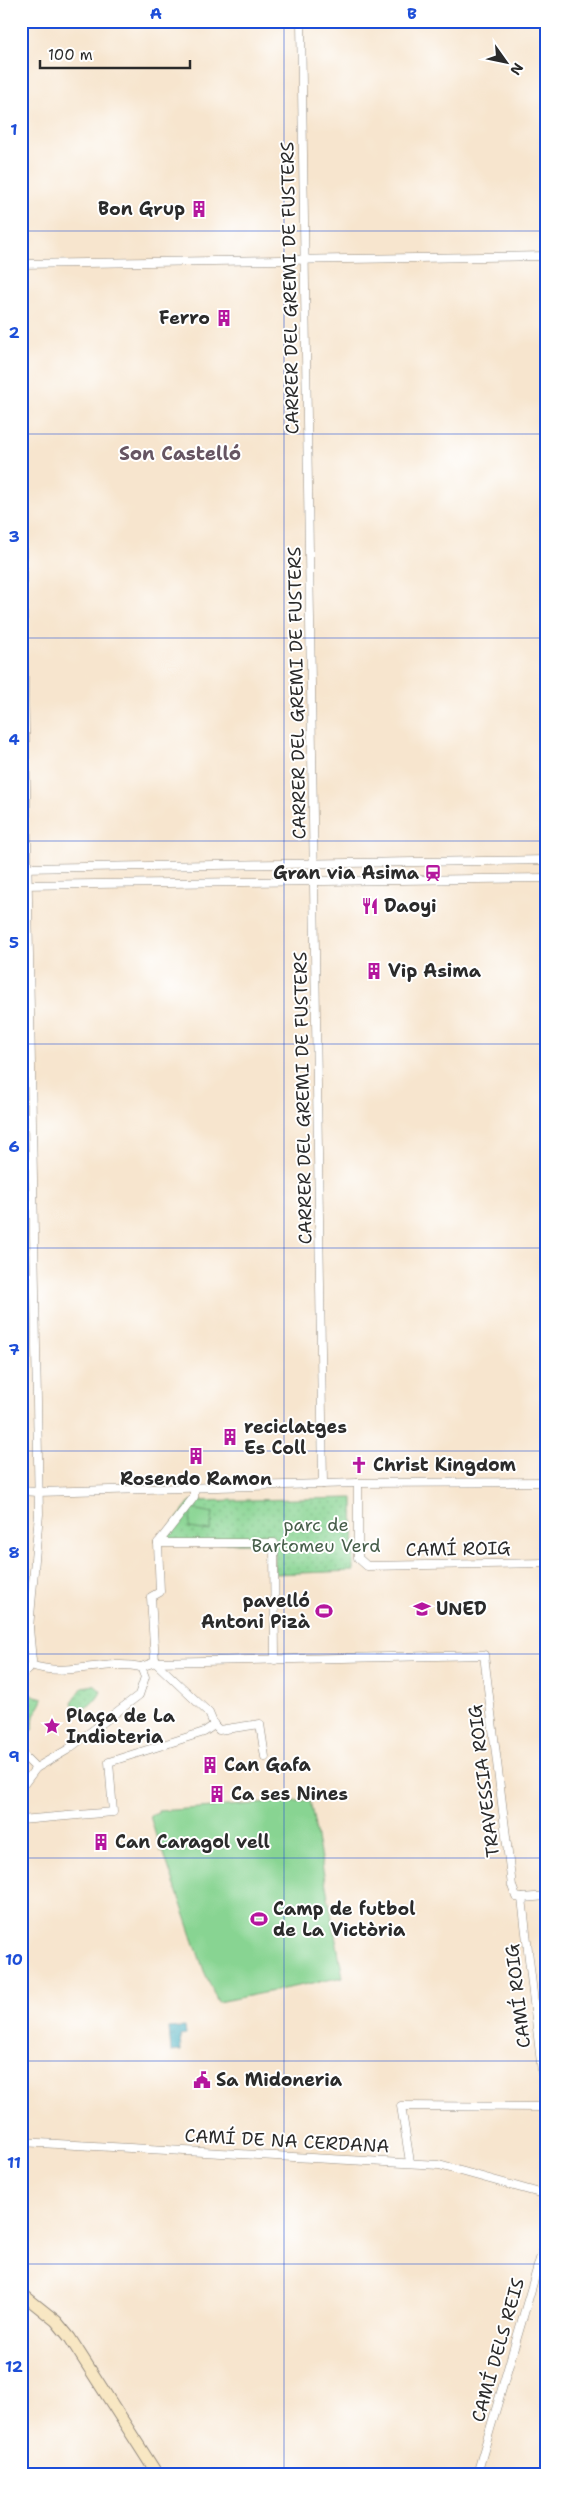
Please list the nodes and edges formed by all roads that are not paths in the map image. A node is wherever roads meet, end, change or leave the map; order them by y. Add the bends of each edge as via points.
1 (301, 21) edge
2 (547, 256) edge
3 (305, 260) junction
4 (21, 264) edge
5 (21, 508) edge
6 (547, 860) edge
7 (315, 863) junction
8 (25, 868) edge
9 (547, 878) edge
10 (315, 883) junction
11 (25, 885) edge
12 (547, 1482) edge
13 (358, 1483) junction
14 (322, 1484) junction
15 (194, 1488) junction
16 (21, 1491) edge
17 (38, 1492) junction
18 (158, 1542) junction
19 (547, 1563) edge
20 (29, 1628) junction
21 (21, 1636) edge
22 (21, 1644) edge
23 (30, 1652) junction
24 (275, 1660) junction
25 (155, 1662) junction
26 (31, 1665) junction
27 (141, 1667) junction
28 (21, 1674) edge
29 (214, 1725) junction
30 (21, 1753) edge
31 (265, 1758) dead end
32 (36, 1768) junction
33 (21, 1788) edge
34 (21, 1820) edge
35 (547, 1896) edge
36 (522, 1898) junction
37 (546, 2111) edge
38 (21, 2142) edge
39 (410, 2162) junction
40 (547, 2195) edge
41 (547, 2235) edge
42 (21, 2293) edge
43 (156, 2474) edge
44 (477, 2474) edge

1 - 3 street, CARRER DEL GREMI DE FUSTERS
2 - 3 street
3 - 4 street
3 - 7 street, CARRER DEL GREMI DE FUSTERS
5 - 8 street
6 - 7 street
7 - 8 street
7 - 10 street, CARRER DEL GREMI DE FUSTERS
8 - 11 street
9 - 10 street
10 - 11 street
10 - 14 street, CARRER DEL GREMI DE FUSTERS
11 - 17 street
12 - 13 street
13 - 14 street
13 - 19 street, CAMÍ ROIG via 358,1558 366,1566
14 - 15 street
15 - 17 street
15 - 18 street via 194,1497
16 - 17 street
17 - 20 street
18 - 24 street via 274,1543
18 - 25 street via 160,1592 150,1597
20 - 21 street
20 - 23 street
22 - 23 street
23 - 26 street
24 - 25 street
24 - 36 street, TRAVESSIA ROIG via 484,1655 512,1886 516,1897
25 - 27 street
25 - 29 street via 209,1713
26 - 27 street via 59,1670 124,1663
26 - 28 street
27 - 32 street via 145,1678 139,1695 67,1750
29 - 31 street via 219,1730 260,1724
29 - 34 street via 204,1732 109,1762 113,1812
30 - 32 street
32 - 33 street
35 - 36 street
36 - 37 street, CAMÍ ROIG
37 - 39 street via 401,2106
38 - 39 street, CAMÍ DE NA CERDANA
39 - 40 street, CAMÍ DE NA CERDANA via 439,2164
41 - 44 street, CAMÍ DELS REIS
42 - 43 street via 56,2321 70,2338

